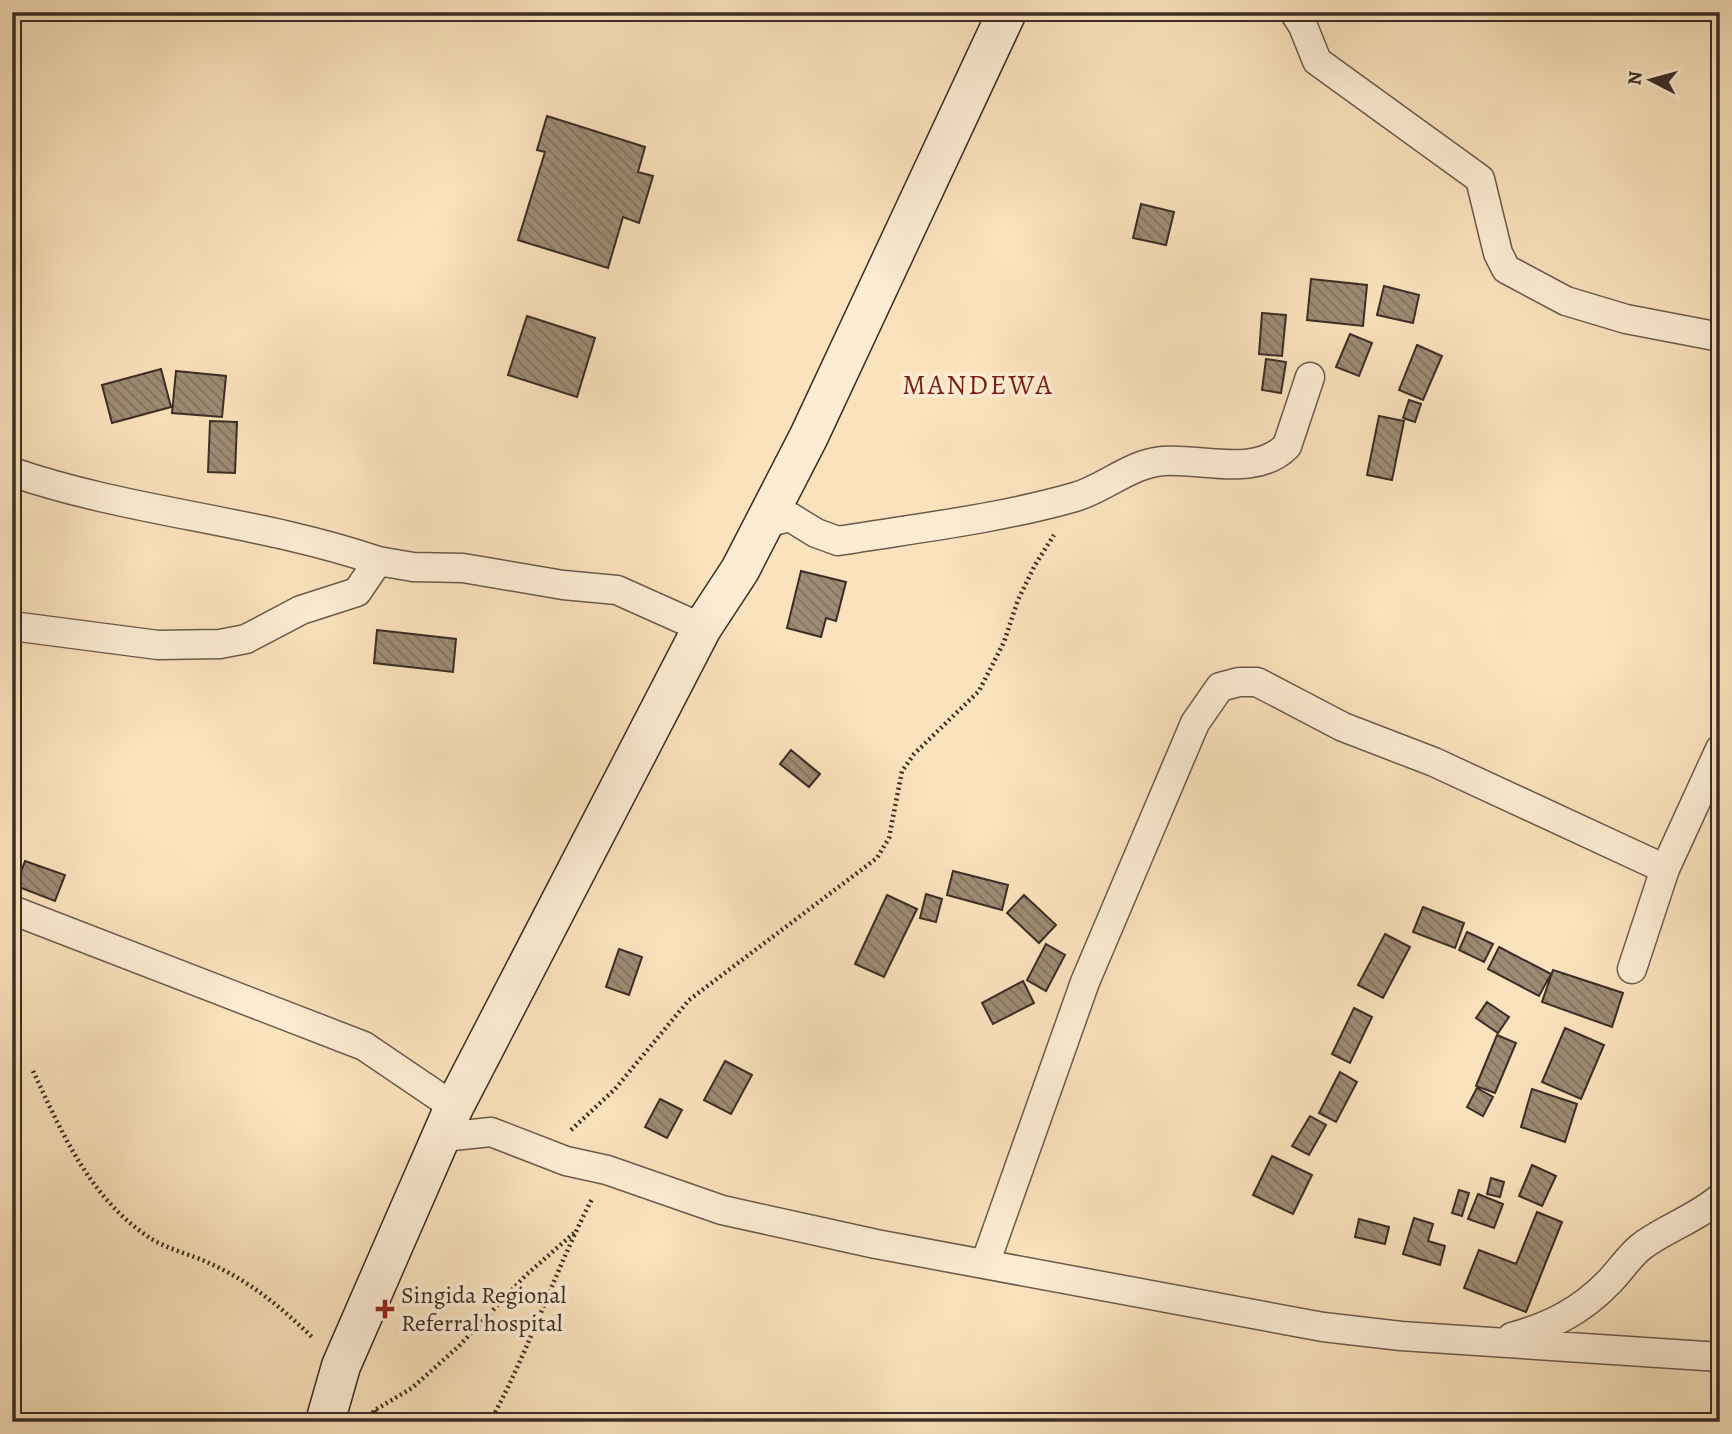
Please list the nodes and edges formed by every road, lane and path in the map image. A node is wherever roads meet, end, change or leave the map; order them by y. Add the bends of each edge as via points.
1 (1007, 12) edge
2 (1294, 12) edge
3 (1720, 337) edge
4 (1310, 377) dead end
5 (12, 472) edge
6 (1078, 496) junction
7 (762, 524) junction
8 (377, 561) junction
9 (12, 626) edge
10 (702, 628) junction
11 (1720, 749) edge
12 (1665, 869) junction
13 (12, 910) edge
14 (1632, 969) dead end
15 (33, 1071) dead end
16 (448, 1122) junction
17 (537, 1149) junction
18 (607, 1170) junction
19 (1720, 1198) edge
20 (574, 1233) junction
21 (985, 1264) junction
22 (1496, 1342) junction
23 (1720, 1357) edge
24 (341, 1366) junction
25 (375, 1410) junction
26 (325, 1422) edge
27 (364, 1422) edge
28 (379, 1422) edge
29 (490, 1422) edge

1 - 7 main road via 809,436
2 - 3 street via 1317,61 1480,179 1506,269 1566,301 1626,319
4 - 6 street via 1287,446 1274,455 1239,465 1177,461 1144,465
5 - 8 street via 70,492 236,522 336,546
6 - 7 street via 988,517 838,541 790,517
6 - 17 path via 1035,565 979,691 902,771 889,838 877,858 689,1000 615,1089 569,1132
7 - 10 main road via 740,570
8 - 9 street via 357,593 301,611 233,642 158,645
8 - 10 street via 617,590
10 - 16 main road
11 - 12 street
12 - 14 street
12 - 21 street via 1434,762 1343,727 1257,682 1220,687 1195,723 1085,982
13 - 16 street via 364,1046
15 - 24 path via 61,1130 107,1204 149,1238 213,1264 274,1300
16 - 17 street
16 - 24 main road
17 - 18 street
18 - 20 path
18 - 21 street via 722,1210
19 - 22 street via 1637,1250 1577,1311 1539,1330
20 - 25 path via 412,1388
20 - 29 path via 533,1334
21 - 22 street via 1323,1327
22 - 23 street
24 - 26 main road
25 - 27 path
25 - 28 path

